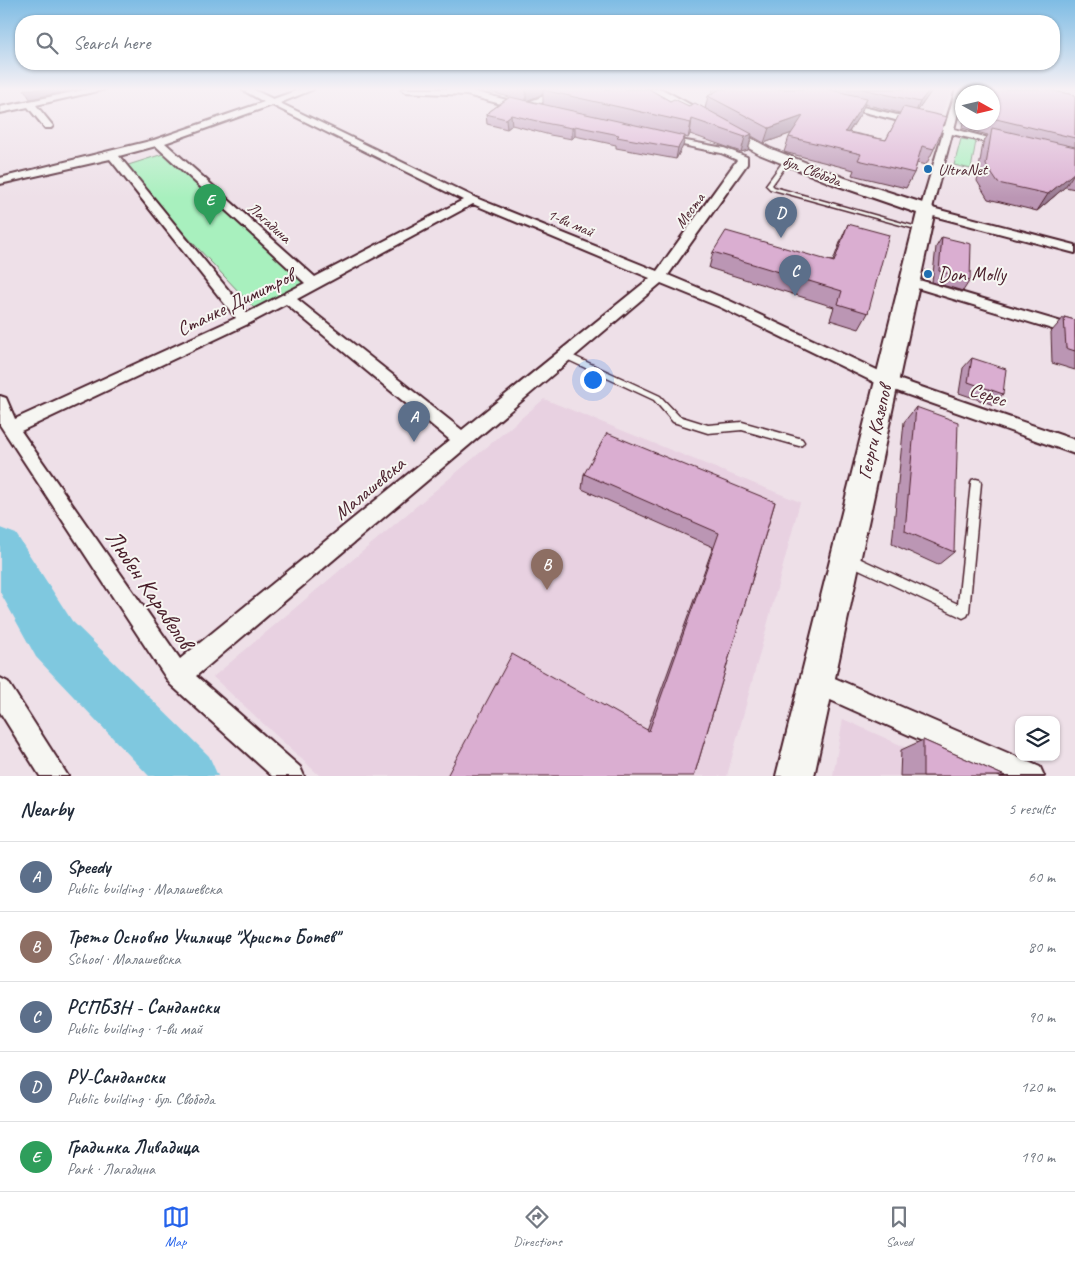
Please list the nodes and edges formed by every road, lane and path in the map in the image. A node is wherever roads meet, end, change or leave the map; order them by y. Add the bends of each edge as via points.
1 (207, 125) edge
2 (318, 125) edge
3 (717, 125) edge
4 (925, 125) edge
5 (950, 125) edge
6 (948, 131) junction
7 (657, 136) edge
8 (158, 142) junction
9 (1014, 146) edge
10 (112, 156) junction
11 (787, 160) junction
12 (0, 181) edge
13 (472, 200) junction
14 (923, 219) junction
15 (1075, 249) edge
16 (659, 278) junction
17 (909, 282) junction
18 (315, 285) junction
19 (287, 298) junction
20 (245, 320) junction
21 (1075, 331) edge
22 (565, 355) junction
23 (886, 381) junction
24 (0, 402) edge
25 (10, 429) junction
26 (462, 440) junction
27 (799, 442) dead end
28 (1075, 447) edge
29 (976, 483) dead end
30 (845, 556) junction
31 (178, 676) junction
32 (816, 682) junction
33 (0, 690) edge
34 (55, 776) edge
35 (291, 776) edge
36 (794, 776) edge
37 (1031, 776) edge

1 - 8 street
2 - 13 street, 1-ви май
3 - 11 street, бул. Свобода
4 - 6 street
5 - 6 street, Георги Казепов
6 - 9 street
6 - 14 street, Георги Казепов
7 - 16 street, Места via 731,153 743,159
8 - 10 street
8 - 18 street, Лагадина
10 - 12 street
10 - 20 street
11 - 14 street, бул. Свобода
11 - 14 lane via 770,186 772,188
13 - 16 street, 1-ви май
13 - 18 street, Станке Димитров
14 - 15 street
14 - 17 street, Георги Казепов
16 - 22 street, Малашевска
16 - 23 street, 1-ви май via 724,304
17 - 21 street
17 - 23 street, Георги Казепов
18 - 19 street, Станке Димитров
19 - 20 street, Станке Димитров
19 - 26 street
20 - 25 street, Станке Димитров
22 - 26 street, Малашевска
22 - 27 lane via 657,398 676,419 708,429 742,426
23 - 28 street, Серес
23 - 30 street, Георги Казепов
24 - 25 street, Любен Каравелов
25 - 31 street, Любен Каравелов
26 - 31 street, Малашевска
29 - 30 lane via 963,612
30 - 32 street, Георги Казепов
31 - 35 street, Любен Каравелов
32 - 36 street, Георги Казепов
32 - 37 street
33 - 34 street

